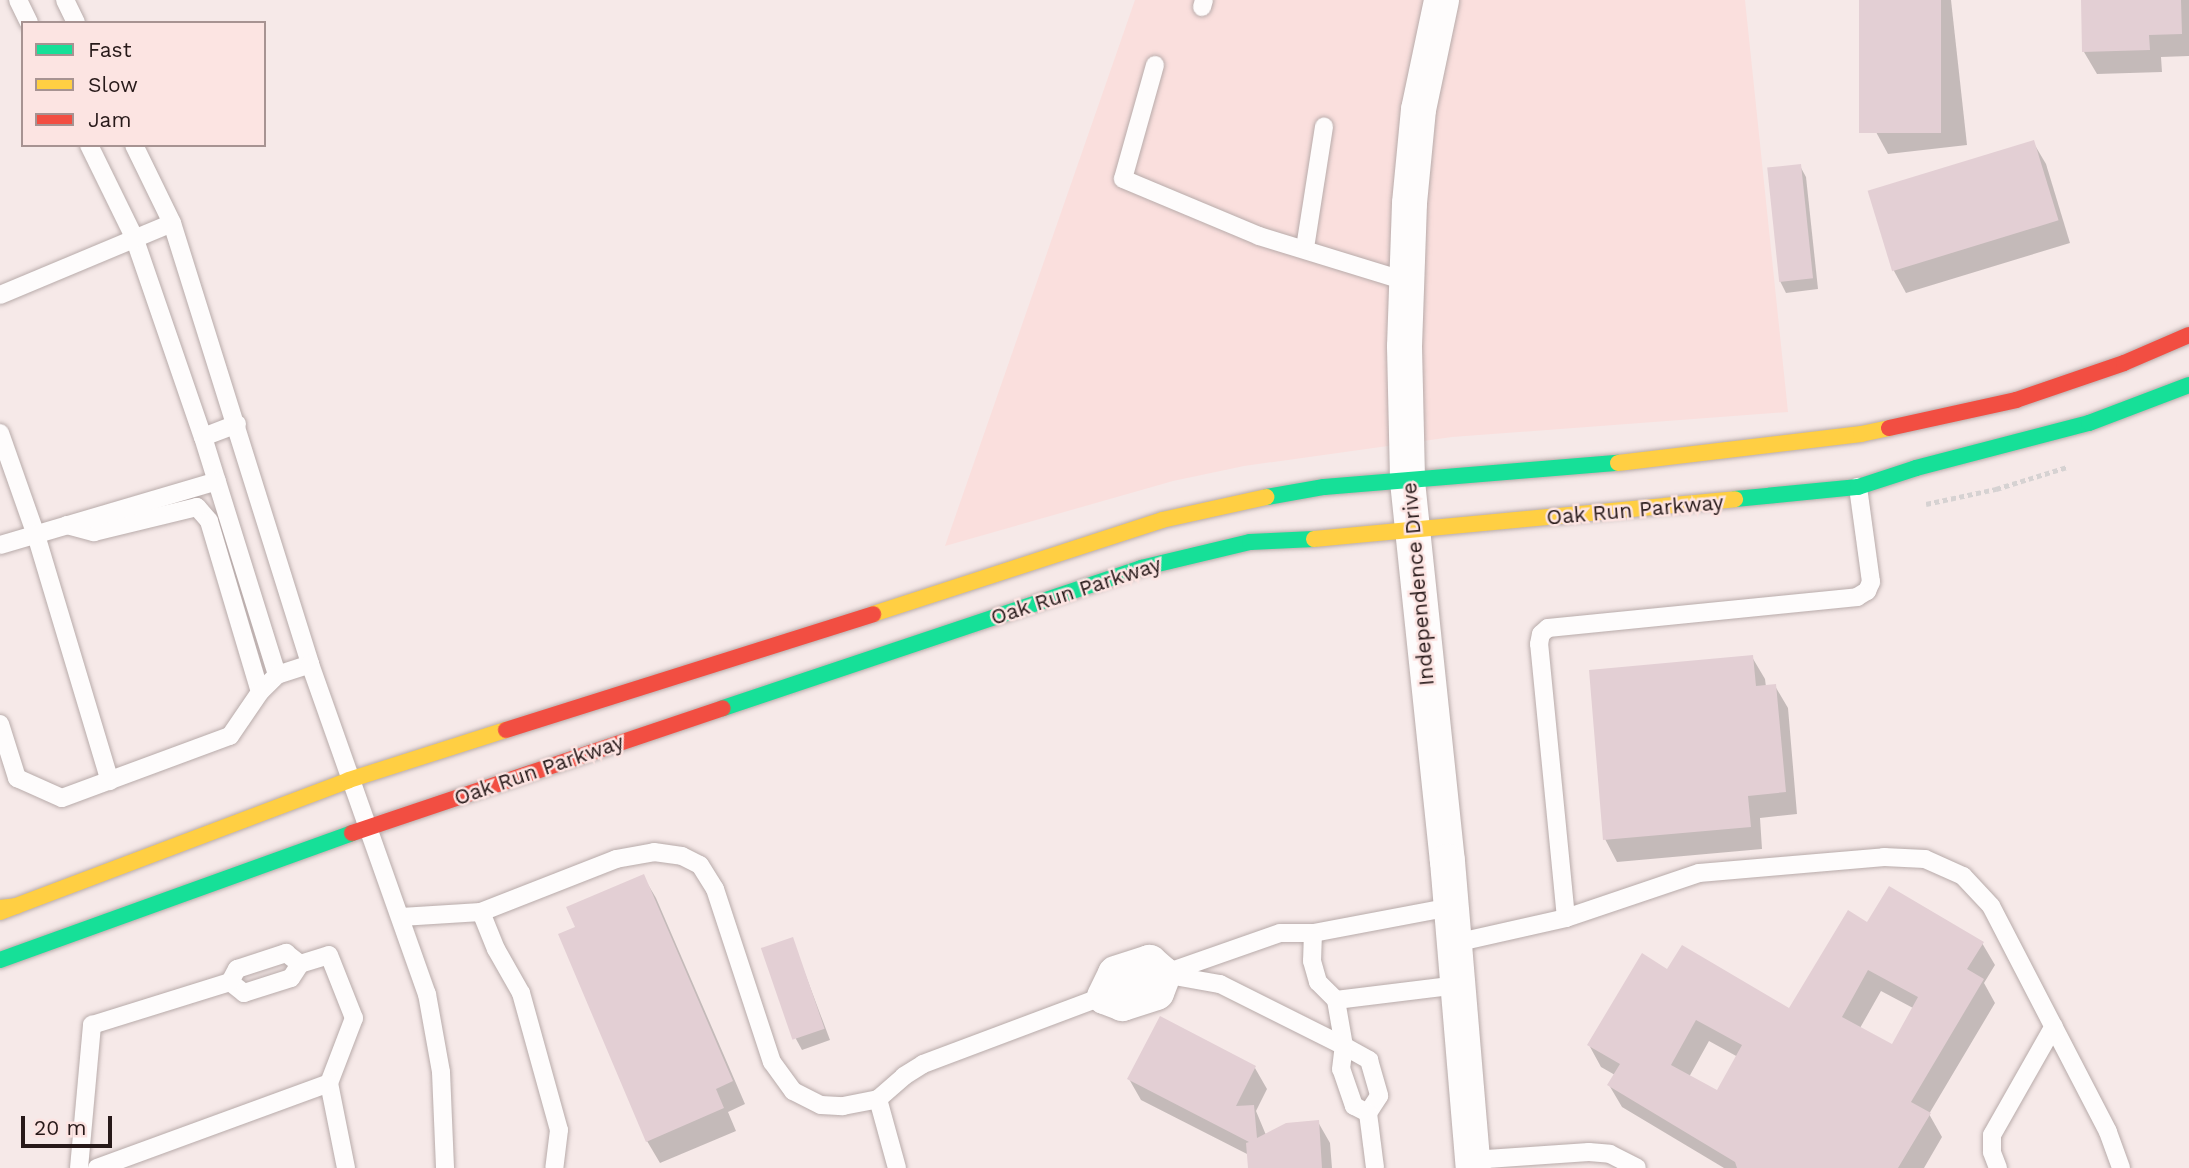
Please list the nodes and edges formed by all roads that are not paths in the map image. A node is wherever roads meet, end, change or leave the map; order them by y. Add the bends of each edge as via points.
1 (18, 0) edge
2 (65, 0) edge
3 (1441, 0) edge
4 (28, 21) edge
5 (75, 21) edge
6 (1155, 65) dead end
7 (1324, 126) dead end
8 (90, 147) edge
9 (135, 147) edge
10 (172, 223) junction
11 (134, 237) junction
12 (1305, 248) junction
13 (1405, 281) junction
14 (0, 295) edge
15 (2189, 335) edge
16 (2189, 385) edge
17 (237, 424) junction
18 (0, 433) edge
19 (203, 437) junction
20 (217, 481) junction
21 (1407, 481) junction
22 (1858, 487) junction
23 (67, 525) junction
24 (1412, 531) junction
25 (36, 535) junction
26 (0, 545) edge
27 (310, 664) junction
28 (277, 675) junction
29 (260, 692) junction
30 (0, 724) edge
31 (110, 780) junction
32 (349, 780) junction
33 (367, 828) junction
34 (1451, 907) junction
35 (5, 909) edge
36 (481, 912) junction
37 (401, 917) junction
38 (1566, 918) junction
39 (1313, 933) junction
40 (1455, 943) junction
41 (0, 960) edge
42 (300, 964) junction
43 (1163, 974) junction
44 (230, 982) junction
45 (1458, 985) junction
46 (1104, 996) joint
47 (1336, 1000) junction
48 (2054, 1026) junction
49 (1344, 1046) junction
50 (329, 1083) junction
51 (878, 1099) junction
52 (1368, 1114) junction
53 (1472, 1164) edge
54 (79, 1168) edge
55 (97, 1168) edge
56 (345, 1168) edge
57 (445, 1168) edge
58 (554, 1168) edge
59 (897, 1168) edge
60 (1375, 1168) edge
61 (1637, 1168) edge
62 (1998, 1168) edge
63 (2121, 1168) edge

1 - 4 lane
2 - 5 lane
3 - 13 street, Independence Drive via 1418,109
6 - 12 lane via 1124,179 1259,236
7 - 12 lane
8 - 11 lane
9 - 10 lane
10 - 11 lane
10 - 17 lane
11 - 14 lane
11 - 19 lane
12 - 13 lane
13 - 21 street, Independence Drive
15 - 21 street, Oak Run Parkway via 2016,400 1861,434 1642,461
16 - 22 street, Oak Run Parkway via 2088,423
17 - 19 lane
17 - 27 lane
18 - 25 lane
19 - 20 lane
20 - 23 lane
20 - 28 lane
21 - 24 street, Independence Drive
21 - 32 street, Oak Run Parkway via 1324,487 1162,520
22 - 24 street, Oak Run Parkway
22 - 38 lane via 1871,582 1857,597 1548,628 1541,634
23 - 25 lane
23 - 29 lane via 94,532 197,507 209,522
24 - 33 street, Oak Run Parkway via 1250,542 1141,568
24 - 34 street, Independence Drive
25 - 26 lane
25 - 31 lane
27 - 28 lane
27 - 32 lane
28 - 29 lane
29 - 31 lane via 230,736
30 - 31 lane via 16,778 62,798
32 - 33 lane
32 - 35 street, Oak Run Parkway
33 - 37 lane
33 - 41 street, Oak Run Parkway
34 - 39 lane
34 - 40 street, Independence Drive
36 - 37 lane
36 - 51 lane via 616,859 654,852 682,856 701,866 715,889 772,1062 793,1091 821,1105 843,1107
36 - 58 lane via 522,993 559,1130
37 - 57 lane via 428,994 436,1033 445,1112
38 - 40 lane
38 - 48 lane via 1699,873 1884,857 1925,859 1963,876 1992,906
39 - 43 lane via 1280,933
39 - 47 lane via 1312,961 1318,982
40 - 45 street, Independence Drive
42 - 44 lane via 291,978 244,993
42 - 44 lane via 286,953 237,969
42 - 50 lane via 329,955 354,1018
43 - 46 street via 1156,992 1122,1003
43 - 49 lane via 1220,984
44 - 54 lane via 92,1025
45 - 47 lane
45 - 53 street, Independence Drive
46 - 51 lane via 923,1064
47 - 49 lane
48 - 62 lane via 1992,1135
48 - 63 lane via 2108,1132
49 - 52 lane via 1341,1069 1354,1106
49 - 52 lane via 1369,1060 1379,1096
50 - 55 lane
50 - 56 lane
51 - 59 lane
52 - 60 lane
53 - 61 lane via 1589,1152 1610,1154

